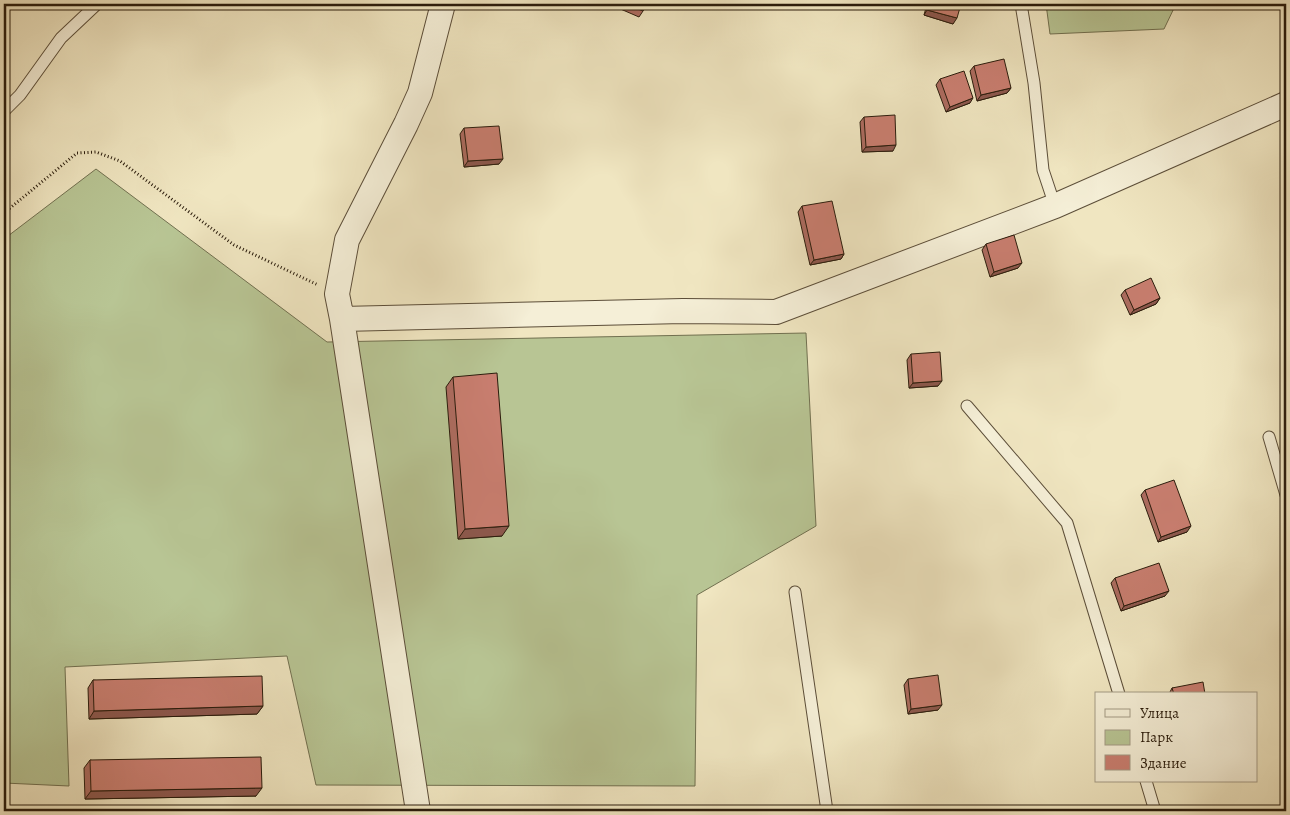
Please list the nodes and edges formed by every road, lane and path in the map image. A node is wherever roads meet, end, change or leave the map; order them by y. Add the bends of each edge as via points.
1 (97, 4) edge
2 (443, 4) edge
3 (1021, 4) edge
4 (1286, 104) edge
5 (4, 111) edge
6 (1055, 206) junction
7 (4, 213) edge
8 (337, 294) junction
9 (342, 319) junction
10 (967, 406) dead end
11 (1269, 437) dead end
12 (1286, 495) edge
13 (795, 592) dead end
14 (1118, 692) edge
15 (1146, 782) edge
16 (418, 811) edge
17 (827, 811) edge
18 (1155, 811) edge

1 - 5 lane via 61,38 20,95
2 - 8 street via 420,93 347,240
3 - 6 lane via 1034,83 1043,170
4 - 6 street
6 - 9 street via 776,312
7 - 8 path via 78,153 96,152 120,161 234,245
8 - 9 street
9 - 16 street
10 - 14 lane via 1067,523
11 - 12 lane
13 - 17 lane
15 - 18 lane

